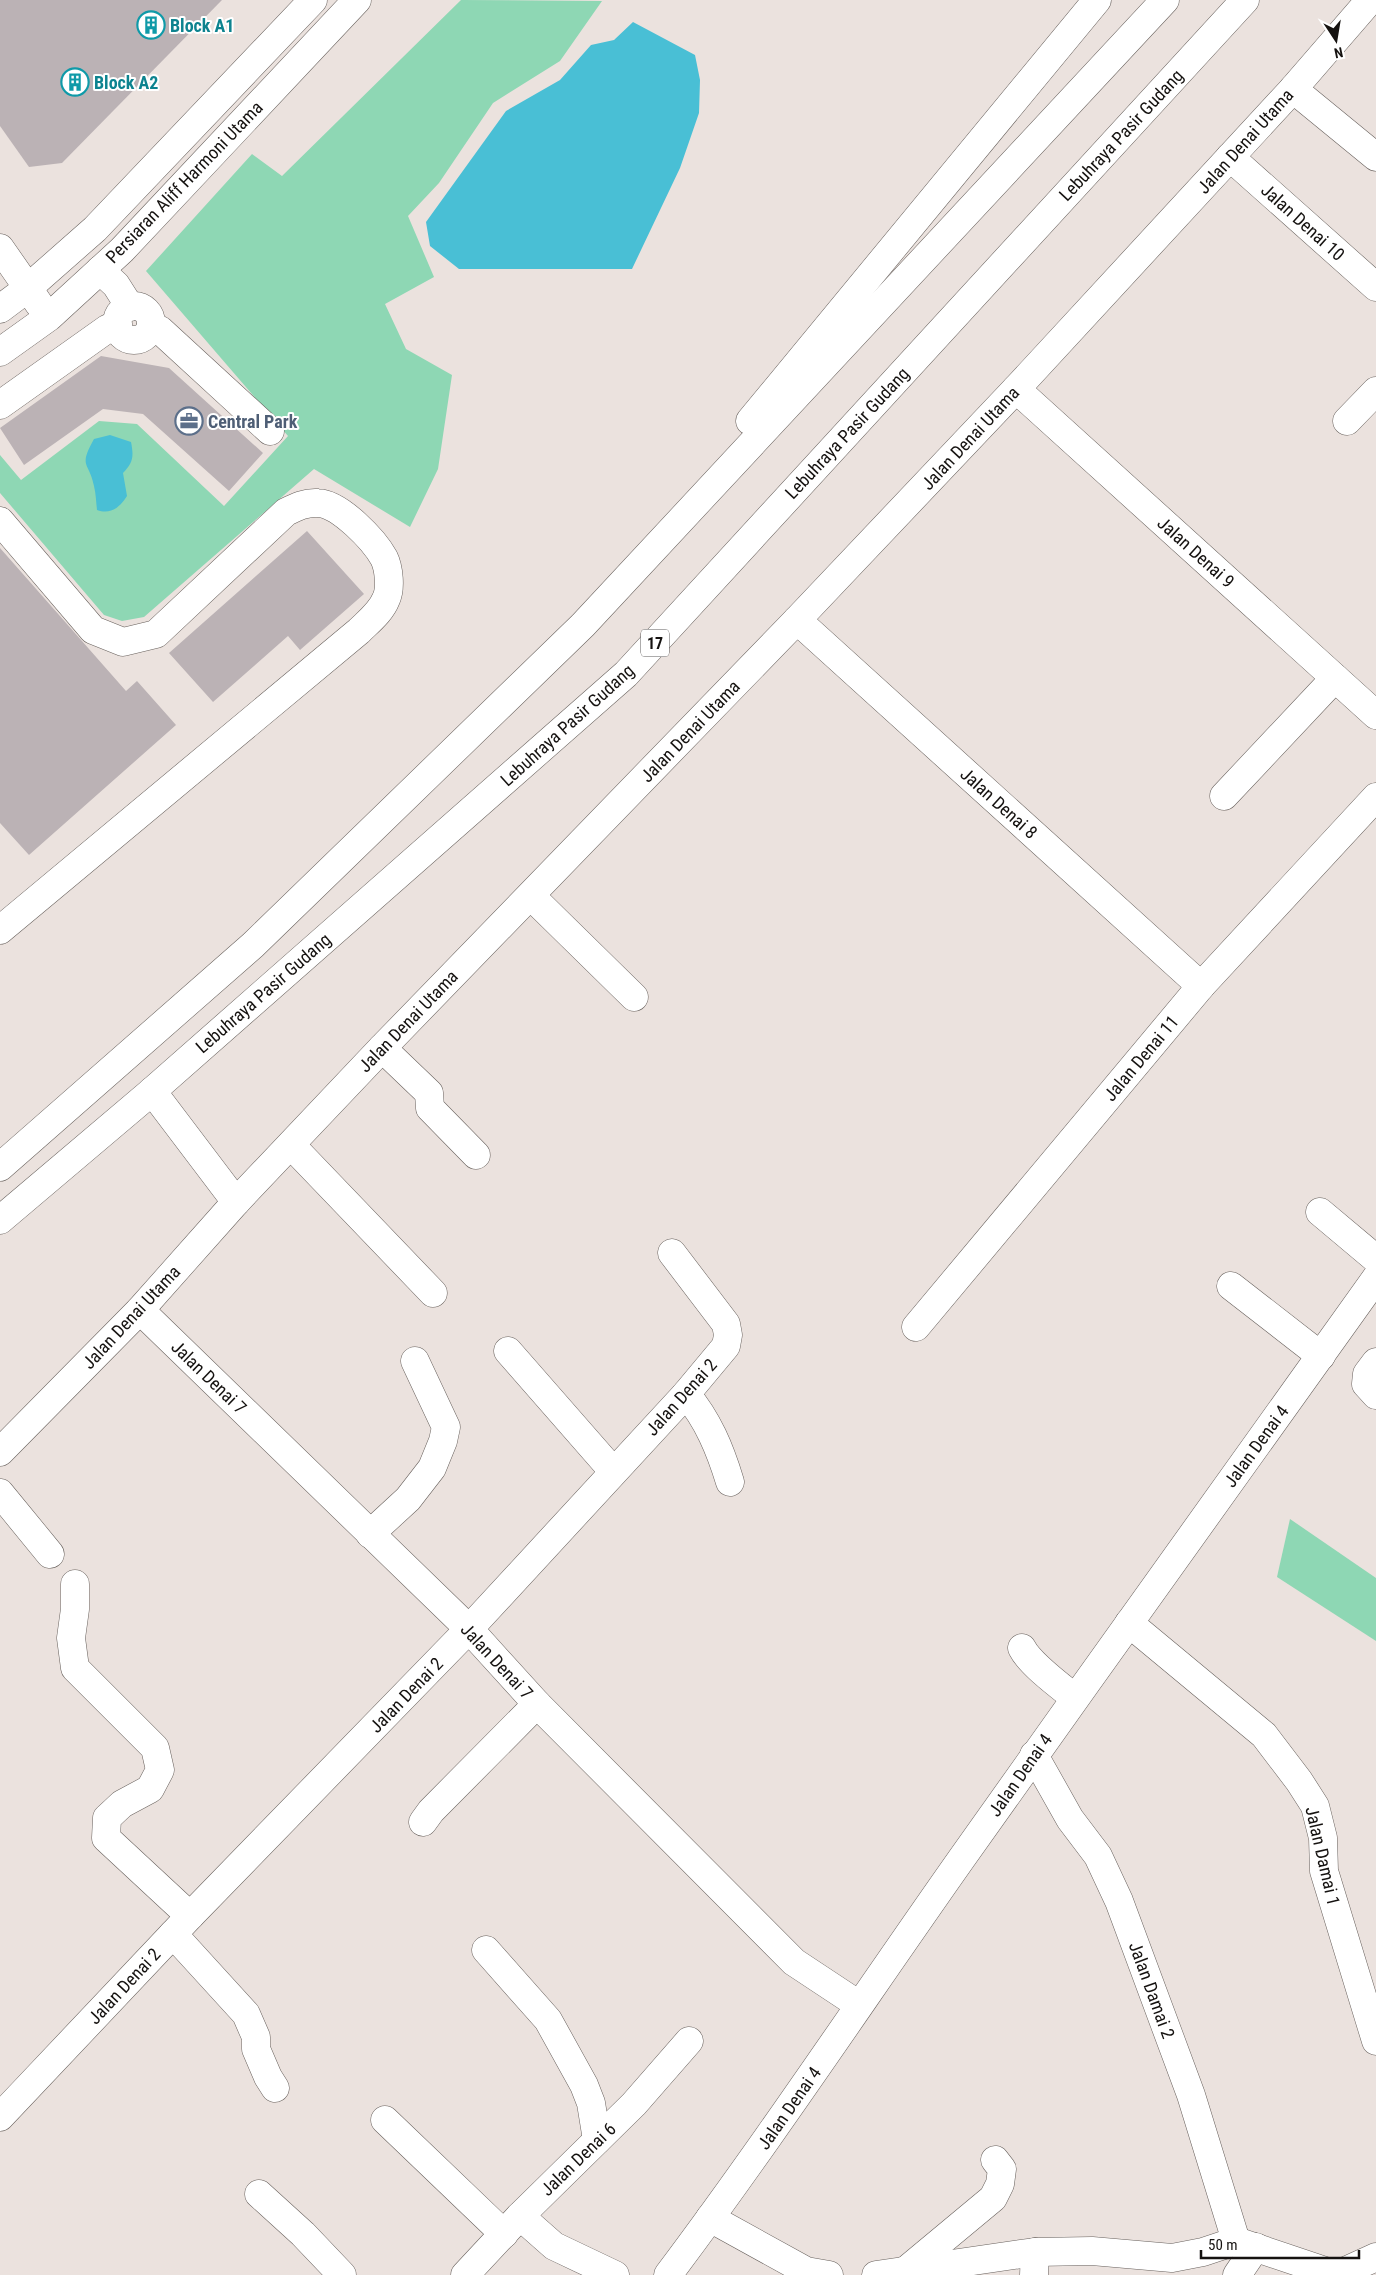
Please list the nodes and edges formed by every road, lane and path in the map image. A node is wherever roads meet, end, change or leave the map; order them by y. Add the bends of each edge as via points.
1 (313, 0) edge
2 (357, 0) edge
3 (1097, 0) edge
4 (1165, 0) edge
5 (1245, 0) edge
6 (1370, 0) edge
7 (1293, 88) junction
8 (1230, 157) junction
9 (1376, 157) edge
10 (3, 252) edge
11 (66, 254) junction
12 (100, 270) junction
13 (1376, 287) edge
14 (28, 288) junction
15 (0, 309) edge
16 (124, 316) junction
17 (48, 317) junction
18 (0, 352) edge
19 (1016, 390) junction
20 (1376, 391) edge
21 (0, 405) edge
22 (1347, 421) dead end
23 (270, 431) dead end
24 (0, 521) edge
25 (797, 620) junction
26 (583, 625) junction
27 (1335, 678) junction
28 (1376, 714) edge
29 (1224, 796) dead end
30 (1376, 797) edge
31 (531, 896) junction
32 (0, 930) edge
33 (1201, 986) junction
34 (634, 997) dead end
35 (382, 1048) junction
36 (152, 1091) junction
37 (291, 1144) junction
38 (476, 1155) dead end
39 (0, 1167) edge
40 (236, 1202) junction
41 (1320, 1212) dead end
42 (0, 1220) edge
43 (672, 1253) dead end
44 (1376, 1259) edge
45 (1376, 1278) edge
46 (1231, 1286) dead end
47 (433, 1293) dead end
48 (140, 1310) junction
49 (916, 1327) dead end
50 (508, 1351) dead end
51 (1321, 1356) junction
52 (415, 1361) dead end
53 (686, 1394) junction
54 (0, 1452) edge
55 (613, 1471) junction
56 (730, 1482) dead end
57 (0, 1493) edge
58 (370, 1534) junction
59 (50, 1554) dead end
60 (75, 1584) dead end
61 (1129, 1624) junction
62 (469, 1629) junction
63 (1022, 1648) dead end
64 (1075, 1698) junction
65 (537, 1704) junction
66 (1034, 1756) junction
67 (423, 1822) dead end
68 (182, 1925) junction
69 (486, 1950) dead end
70 (859, 2005) junction
71 (689, 2041) dead end
72 (1376, 2041) edge
73 (275, 2088) dead end
74 (0, 2117) edge
75 (385, 2120) dead end
76 (597, 2140) junction
77 (995, 2160) dead end
78 (259, 2194) dead end
79 (710, 2218) junction
80 (512, 2225) junction
81 (1246, 2244) junction
82 (1034, 2264) edge
83 (1363, 2266) edge
84 (904, 2272) junction
85 (342, 2275) edge
86 (465, 2275) edge
87 (615, 2275) edge
88 (668, 2275) edge
89 (829, 2275) edge
90 (876, 2275) edge
91 (1237, 2275) edge

1 - 11 main road, Persiaran Aliff Harmoni Utama via 94,229
2 - 12 main road, Persiaran Aliff Harmoni Utama
3 - 26 main road
4 - 26 main road
5 - 36 main road, Lebuhraya Pasir Gudang / 17 via 626,674
6 - 7 main road, Jalan Denai Utama
7 - 8 main road, Jalan Denai Utama
7 - 9 main road
8 - 13 main road, Jalan Denai 10
8 - 19 main road, Jalan Denai Utama
10 - 11 main road via 35,259
10 - 14 main road
11 - 14 main road, Persiaran Aliff Harmoni Utama
12 - 16 main road via 116,285
12 - 17 main road, Persiaran Aliff Harmoni Utama
14 - 15 main road, Persiaran Aliff Harmoni Utama
14 - 17 main road
16 - 21 main road
16 - 23 main road via 144,309 150,317 151,326 160,330
17 - 18 main road, Persiaran Aliff Harmoni Utama
19 - 25 main road, Jalan Denai Utama
19 - 27 main road, Jalan Denai 9
20 - 22 main road
24 - 32 main road via 92,630 123,642 156,634 286,512 301,505 320,503 334,508 352,522 371,540 385,560 389,580 387,599 359,631
25 - 31 main road, Jalan Denai Utama
25 - 33 main road, Jalan Denai 8
26 - 39 main road via 253,945
27 - 28 main road, Jalan Denai 9
27 - 29 main road
30 - 33 main road, Jalan Denai 11
31 - 34 main road
31 - 35 main road, Jalan Denai Utama
33 - 49 main road, Jalan Denai 11
35 - 37 main road, Jalan Denai Utama
35 - 38 main road via 429,1093 430,1108
36 - 40 main road
36 - 42 main road, Lebuhraya Pasir Gudang / 17
37 - 40 main road, Jalan Denai Utama
37 - 47 main road
40 - 48 main road, Jalan Denai Utama
41 - 44 main road
43 - 53 main road, Jalan Denai 2 via 719,1313 728,1335 726,1346
45 - 51 main road, Jalan Denai 4
46 - 51 main road
48 - 54 main road, Jalan Denai Utama
48 - 58 main road, Jalan Denai 7
50 - 55 main road
51 - 61 main road, Jalan Denai 4
52 - 58 main road via 446,1427 443,1441 432,1468 414,1491
53 - 55 main road, Jalan Denai 2
53 - 56 main road via 713,1434
55 - 62 main road, Jalan Denai 2
57 - 59 main road
58 - 62 main road, Jalan Denai 7
60 - 68 main road via 71,1638 75,1668 155,1748 160,1770 150,1789 122,1804 106,1818 106,1838
61 - 64 main road, Jalan Denai 4
61 - 72 main road, Jalan Damai 1 via 1264,1735 1315,1806 1323,1838 1324,1871
62 - 65 main road, Jalan Denai 7
62 - 68 main road, Jalan Denai 2
63 - 64 main road
64 - 66 main road, Jalan Denai 4
65 - 67 main road via 431,1810
65 - 70 main road, Jalan Denai 7 via 794,1962
66 - 70 main road, Jalan Denai 4
66 - 81 main road, Jalan Damai 2 via 1070,1818 1098,1856 1119,1901
68 - 73 main road via 246,2014 256,2037 256,2049
68 - 74 main road, Jalan Denai 2
69 - 76 main road via 548,2020 584,2085 591,2103
70 - 79 main road, Jalan Denai 4
71 - 76 main road, Jalan Denai 6 via 634,2104
75 - 80 main road
76 - 80 main road, Jalan Denai 6
77 - 84 main road via 1002,2169 1000,2184 993,2198
78 - 85 main road
79 - 88 main road, Jalan Denai 4
79 - 89 main road via 806,2271
80 - 86 main road, Jalan Denai 6
80 - 87 main road
81 - 82 main road via 1172,2258 1092,2251
81 - 83 main road via 1328,2272 1341,2273
81 - 91 main road
82 - 84 main road
84 - 90 main road

